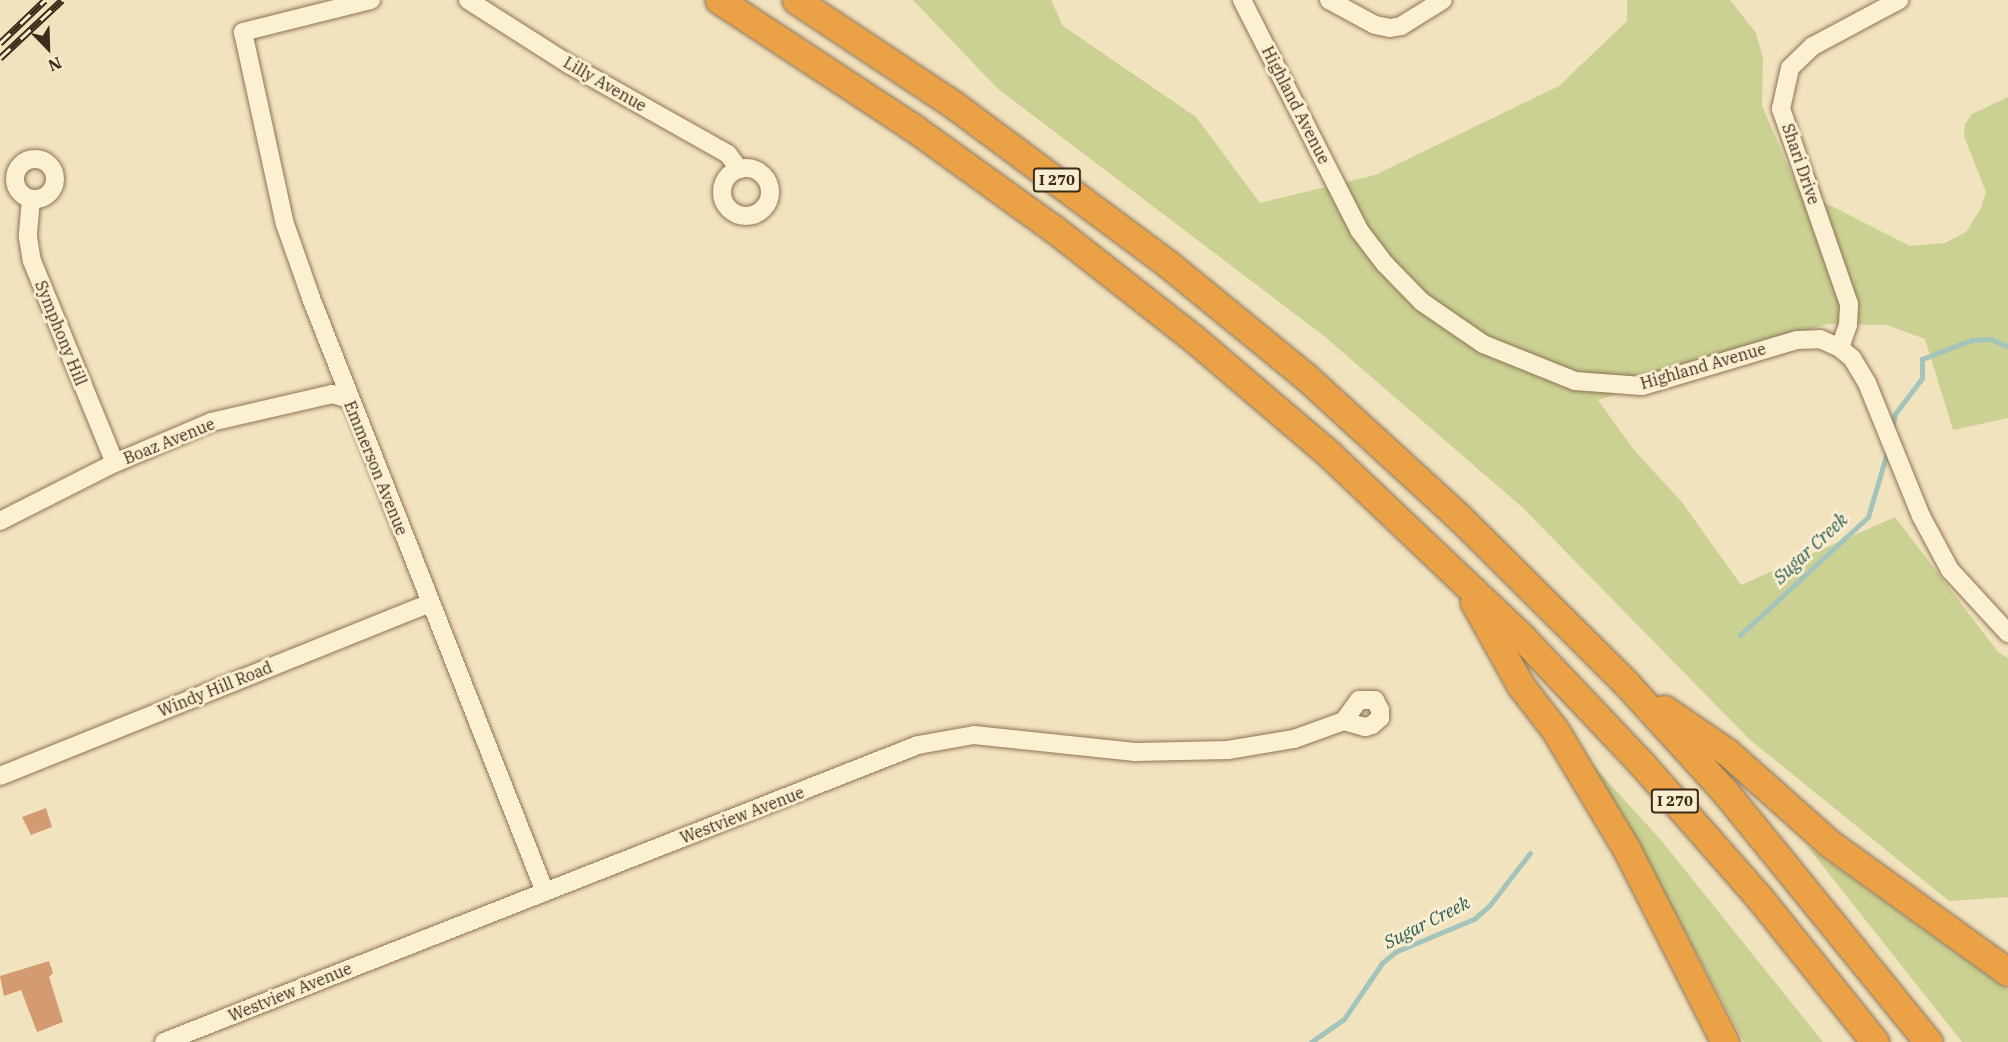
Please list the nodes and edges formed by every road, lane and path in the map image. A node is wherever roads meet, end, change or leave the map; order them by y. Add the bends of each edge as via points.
1 (371, 0) edge
2 (468, 0) edge
3 (719, 0) edge
4 (796, 0) edge
5 (1242, 0) edge
6 (1329, 0) edge
7 (1443, 0) edge
8 (1899, 0) edge
9 (739, 169) dead end
10 (31, 199) dead end
11 (1840, 348) junction
12 (348, 399) junction
13 (115, 463) junction
14 (0, 521) edge
15 (1458, 575) junction
16 (430, 603) junction
17 (2008, 633) edge
18 (1626, 683) junction
19 (1344, 722) dead end
20 (0, 776) edge
21 (545, 892) junction
22 (2008, 972) edge
23 (164, 1042) edge
24 (1725, 1042) edge
25 (1875, 1042) edge
26 (1929, 1042) edge

1 - 12 street, Emmerson Avenue via 243,32 285,224
2 - 9 street, Lilly Avenue via 570,65 728,154
3 - 15 highway, I 270 via 911,126 1123,282 1303,431
4 - 18 highway, I 270 via 1023,155 1238,320 1459,517
5 - 11 street, Highland Avenue via 1359,230 1422,303 1483,344 1575,381 1642,386 1797,340 1820,339
6 - 7 street via 1375,25 1390,28 1401,26
8 - 11 street, Shari Drive via 1813,46 1790,68 1781,109 1849,304 1848,325
10 - 13 street, Symphony Hill via 28,237 33,261
11 - 17 street, Highland Avenue via 1860,369 1921,516 1950,570
12 - 13 street, Boaz Avenue via 332,394 211,422
12 - 16 street, Emmerson Avenue
13 - 14 street, Boaz Avenue
15 - 24 highway via 1521,686 1555,730 1627,850
15 - 25 highway, I 270 via 1583,700 1701,830
16 - 20 street, Windy Hill Road
16 - 21 street, Emmerson Avenue
18 - 22 highway via 1727,752 1829,843
18 - 26 highway, I 270 via 1757,829
19 - 21 street, Westview Avenue via 1294,740 1228,750 1135,752 974,735 918,745
21 - 23 street, Westview Avenue

